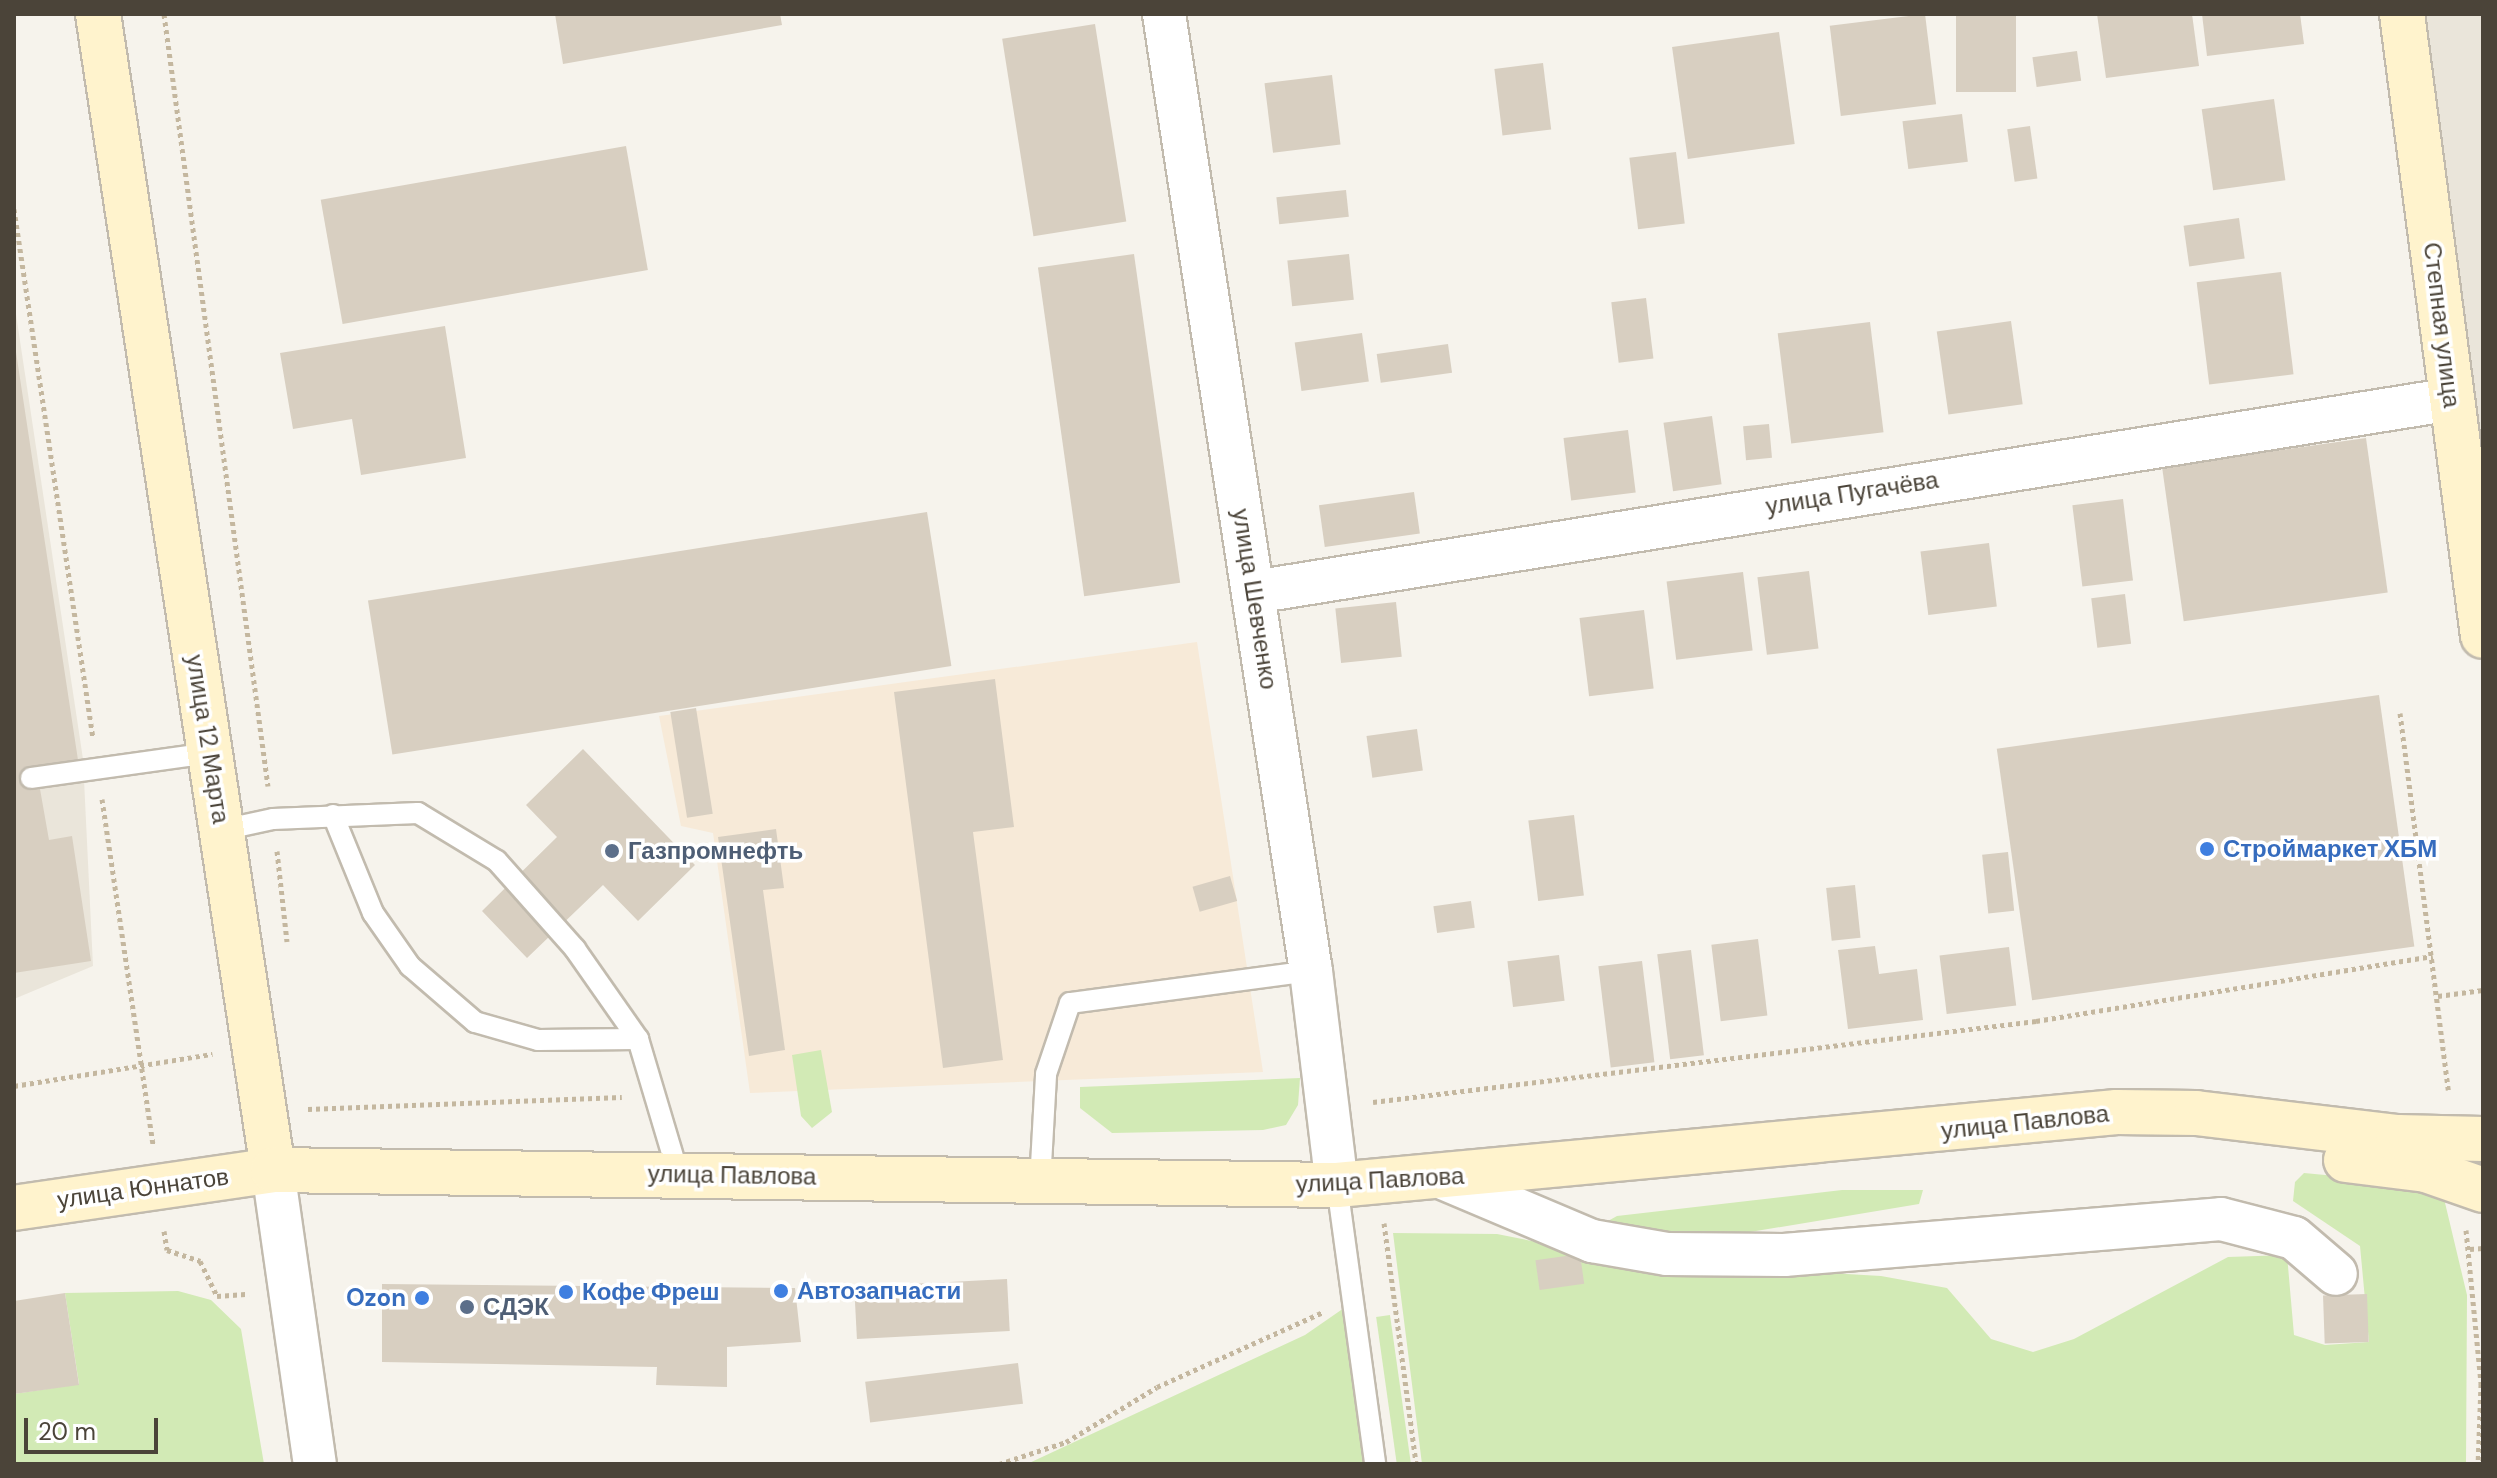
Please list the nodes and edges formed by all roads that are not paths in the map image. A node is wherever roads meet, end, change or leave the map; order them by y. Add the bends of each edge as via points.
1 (98, 14) edge
2 (1164, 14) edge
3 (2402, 14) edge
4 (2452, 399) junction
5 (1254, 592) junction
6 (2483, 636) edge
7 (209, 753) junction
8 (31, 778) dead end
9 (333, 815) junction
10 (222, 830) junction
11 (1311, 971) junction
12 (638, 1039) junction
13 (2046, 1120) junction
14 (2483, 1139) edge
15 (273, 1170) junction
16 (678, 1173) junction
17 (1445, 1179) junction
18 (1040, 1183) junction
19 (1337, 1185) junction
20 (2474, 1207) edge
21 (14, 1208) edge
22 (2336, 1274) dead end
23 (315, 1464) edge
24 (1375, 1464) edge

1 - 7 main road, улица 12 Марта
2 - 5 street, улица Шевченко
3 - 4 main road, Степная улица
4 - 5 street, улица Пугачёва
4 - 6 main road, Степная улица
5 - 11 street, улица Шевченко
7 - 8 lane
7 - 10 main road, улица 12 Марта
9 - 10 lane
9 - 12 lane via 418,813 497,861 575,949
9 - 12 lane via 373,913 410,966 475,1022 538,1040
10 - 15 main road, улица 12 Марта
11 - 18 lane via 1070,1003 1046,1074
11 - 19 street, улица Шевченко
12 - 16 lane
13 - 14 main road, улица Павлова via 2196,1113 2398,1137
13 - 17 main road, улица Павлова
13 - 20 main road via 2426,1170
15 - 16 main road, улица Павлова
15 - 21 main road, улица Юннатов
15 - 23 street, улица 12 Марта
16 - 18 main road, улица Павлова
17 - 19 main road, улица Павлова
17 - 22 street via 1592,1241 1667,1254 1784,1255 2221,1219 2294,1238
18 - 19 main road, улица Павлова
19 - 24 lane

